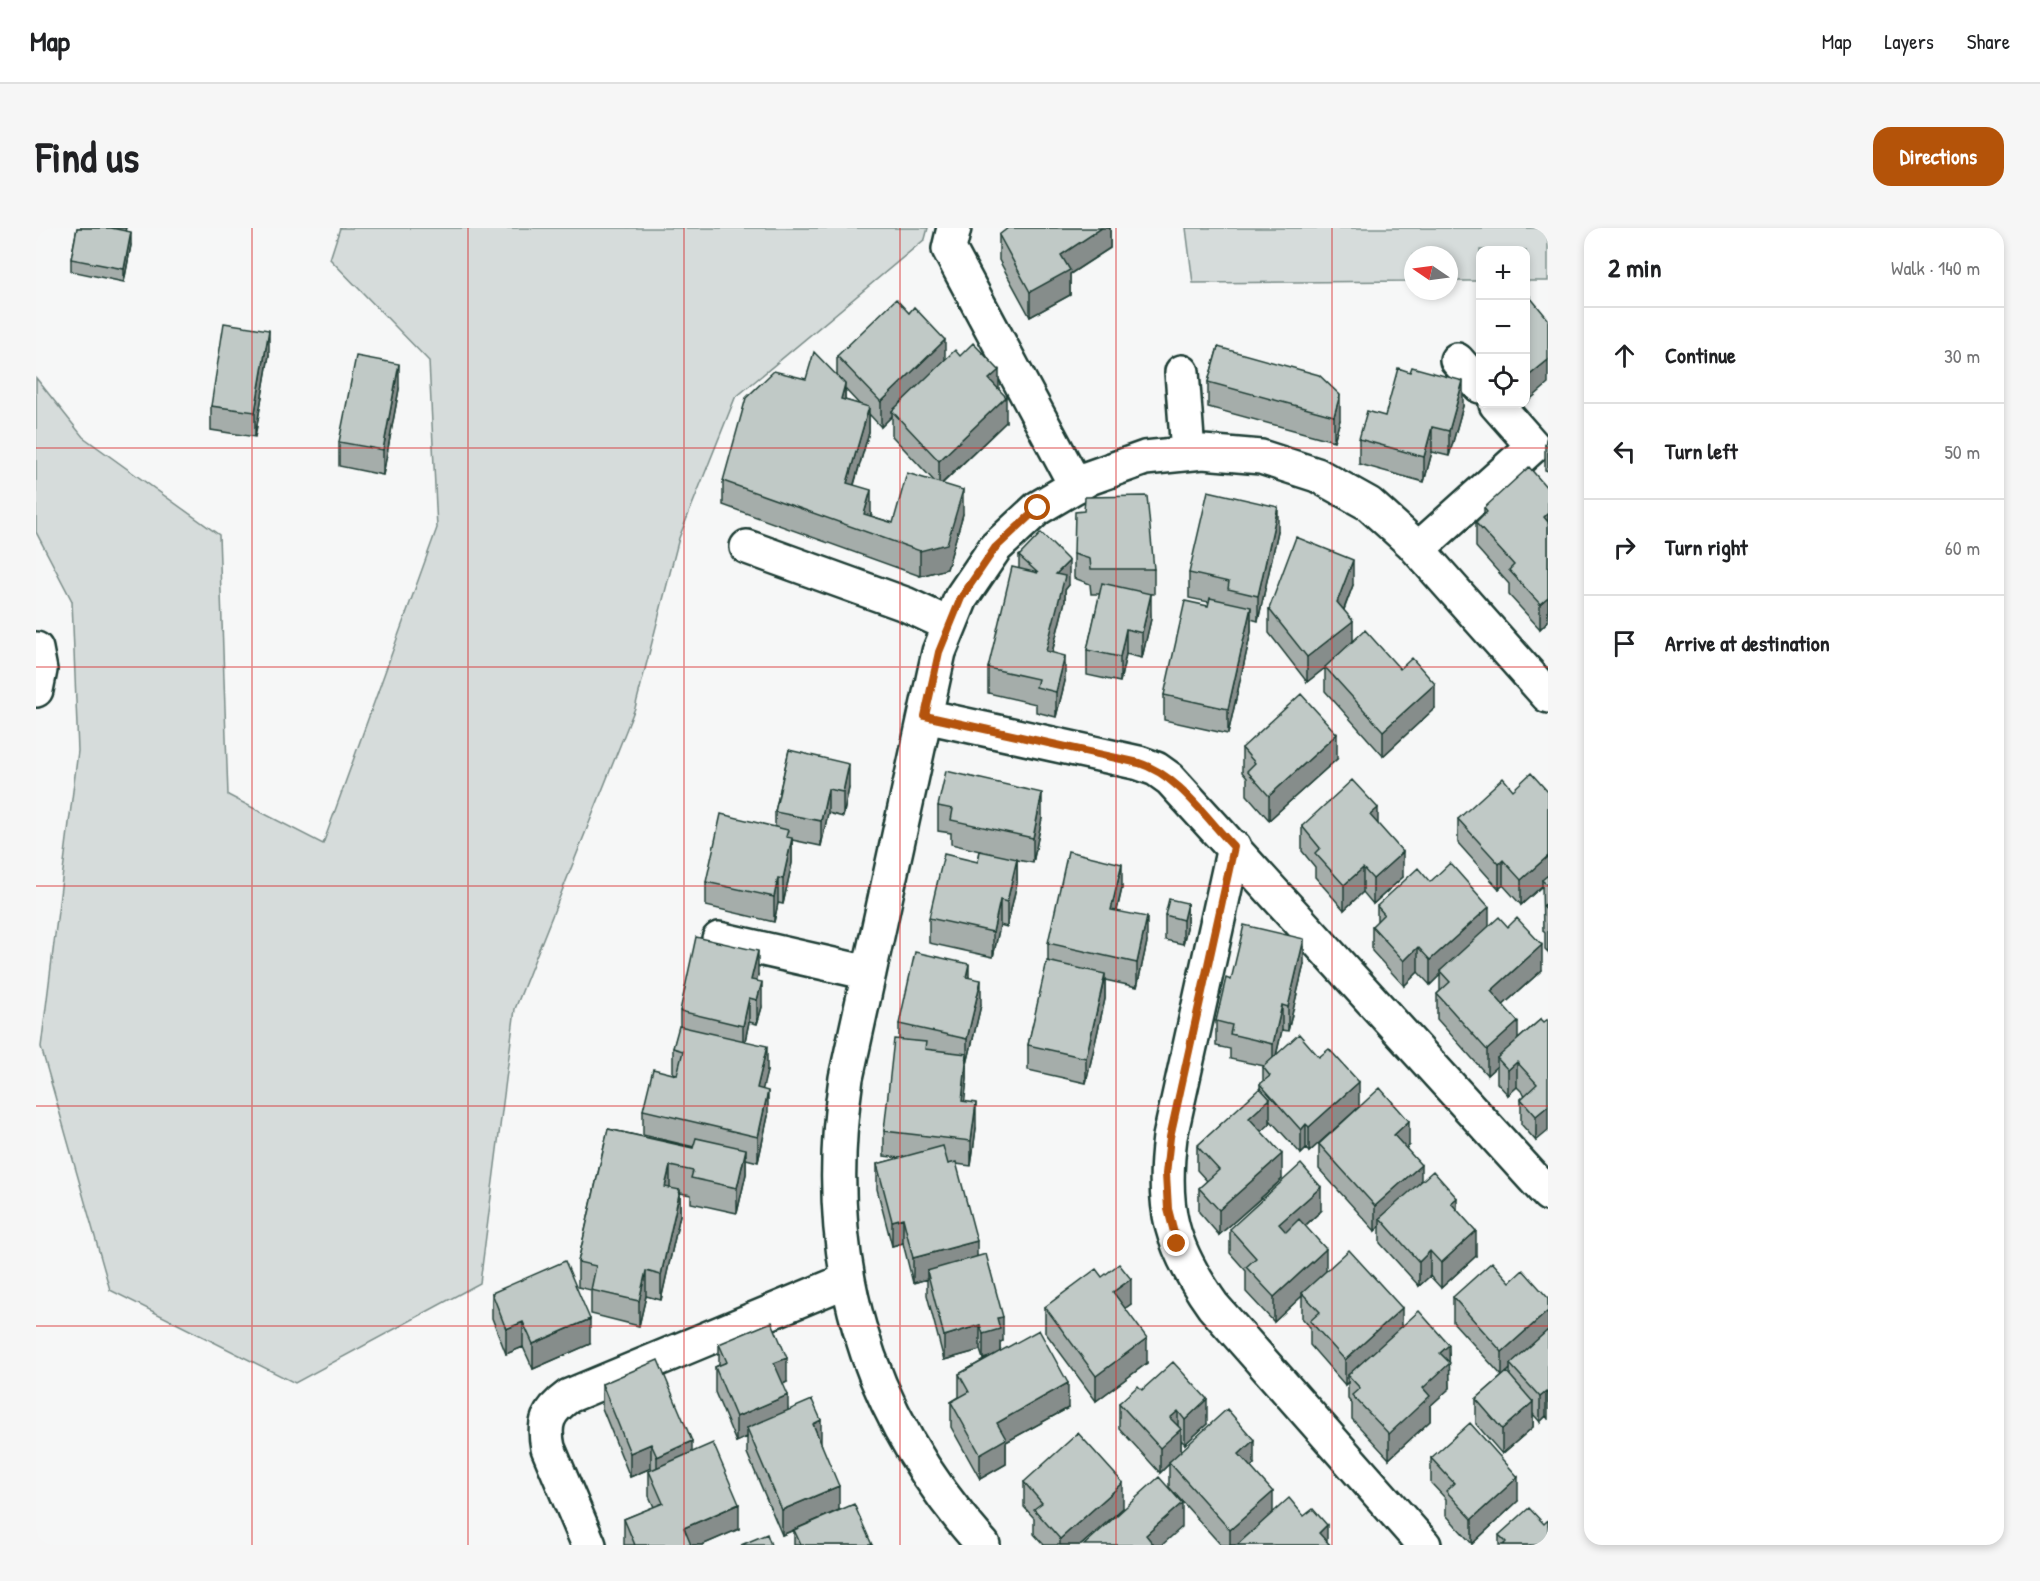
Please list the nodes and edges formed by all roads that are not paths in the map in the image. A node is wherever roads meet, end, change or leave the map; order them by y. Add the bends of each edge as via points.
1 (954, 228) edge
2 (1457, 360) dead end
3 (1182, 372) dead end
4 (1476, 381) edge
5 (1500, 408) edge
6 (1188, 453) junction
7 (1076, 486) junction
8 (747, 547) dead end
9 (1418, 549) junction
10 (950, 625) junction
11 (36, 649) edge
12 (1543, 681) edge
13 (36, 690) edge
14 (925, 716) junction
15 (1234, 847) junction
16 (719, 939) dead end
17 (869, 973) junction
18 (1548, 1194) edge
19 (848, 1280) junction
20 (590, 1545) edge
21 (983, 1545) edge
22 (1424, 1545) edge

1 - 7 street via 949,249
2 - 4 street
3 - 6 street
5 - 9 street via 1533,446
6 - 7 street via 1144,458
6 - 9 street via 1261,457 1317,475 1369,504
7 - 10 street via 1038,508 995,548 961,598
8 - 10 street via 905,604
9 - 12 street
10 - 14 street via 939,652
11 - 13 street
14 - 15 street via 1156,769 1177,785
14 - 17 street
15 - 18 street
15 - 22 street via 1170,1137 1168,1209 1177,1244 1213,1306
16 - 17 street
17 - 19 street via 841,1116 838,1192
19 - 20 street via 568,1396 556,1405 545,1433 548,1448
19 - 21 street via 864,1342 892,1413 930,1478

